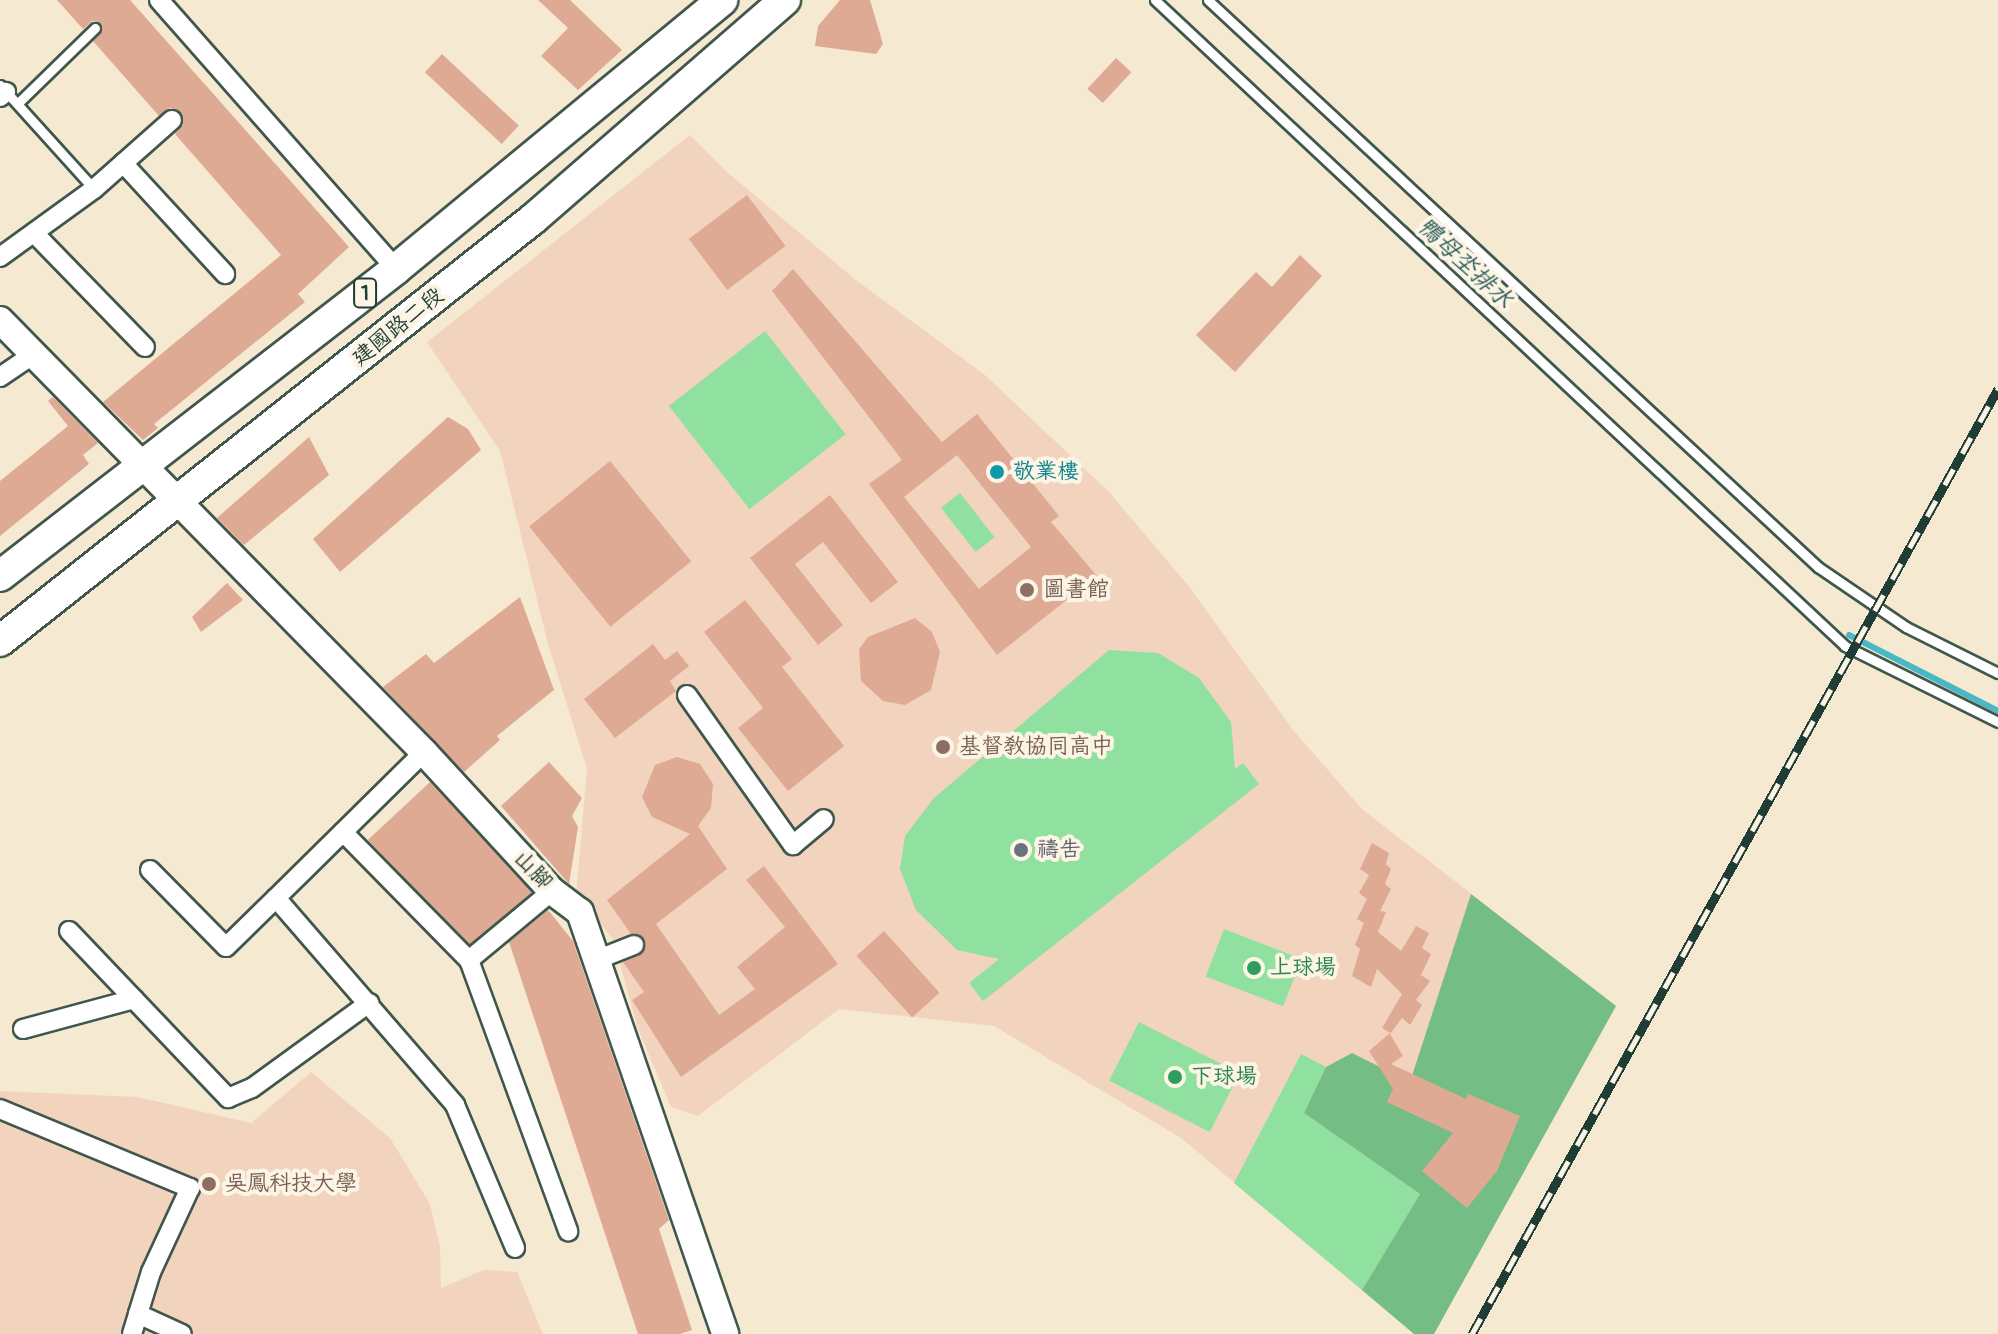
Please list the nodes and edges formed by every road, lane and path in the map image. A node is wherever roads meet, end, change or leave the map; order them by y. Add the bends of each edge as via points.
1 (159, 0) edge
2 (722, 0) edge
3 (785, 0) edge
4 (1155, 0) edge
5 (1208, 0) edge
6 (95, 28) dead end
7 (6, 94) edge
8 (172, 120) dead end
9 (123, 163) junction
10 (499, 182) junction
11 (94, 189) junction
12 (533, 219) junction
13 (34, 233) junction
14 (0, 257) edge
15 (396, 269) junction
16 (225, 274) dead end
17 (0, 320) edge
18 (145, 347) dead end
19 (34, 354) junction
20 (0, 377) edge
21 (142, 463) junction
22 (179, 503) junction
23 (0, 576) edge
24 (0, 641) edge
25 (1998, 673) edge
26 (687, 695) dead end
27 (1998, 722) edge
28 (424, 752) junction
29 (824, 819) dead end
30 (343, 832) junction
31 (150, 870) dead end
32 (552, 891) junction
33 (276, 898) junction
34 (69, 931) dead end
35 (634, 945) dead end
36 (469, 960) junction
37 (596, 960) junction
38 (134, 999) junction
39 (369, 1003) junction
40 (23, 1029) dead end
41 (0, 1109) edge
42 (568, 1231) dead end
43 (515, 1248) dead end
44 (138, 1314) junction
45 (132, 1334) edge
46 (182, 1334) edge
47 (725, 1334) edge

1 - 15 street
2 - 10 main road, 1
3 - 12 main road, 建國路二段 / 1
4 - 27 lane via 1845,646
5 - 25 lane via 1818,567 1906,627
6 - 7 lane
7 - 11 lane
8 - 9 street
9 - 11 street
9 - 16 street
10 - 12 main road
10 - 15 main road, 1
11 - 13 street
12 - 22 main road, 建國路二段 / 1
13 - 14 street
13 - 18 street
15 - 21 main road, 1
17 - 19 street, 山腳
19 - 20 street
19 - 21 street, 山腳
21 - 22 street, 山腳
21 - 23 main road, 1
22 - 24 main road, 建國路二段 / 1
22 - 28 street, 山腳
26 - 29 street via 793,845
28 - 30 street
28 - 32 street, 山腳
30 - 33 street
30 - 36 street
31 - 33 street via 226,947
32 - 36 street
32 - 37 street, 山腳 via 580,912
33 - 39 street
34 - 38 street
35 - 37 street
36 - 42 street
37 - 47 street, 山腳
38 - 39 street via 228,1098 252,1088
38 - 40 street
39 - 43 street via 455,1105
41 - 44 street via 190,1188 151,1272
44 - 45 street
44 - 46 street

